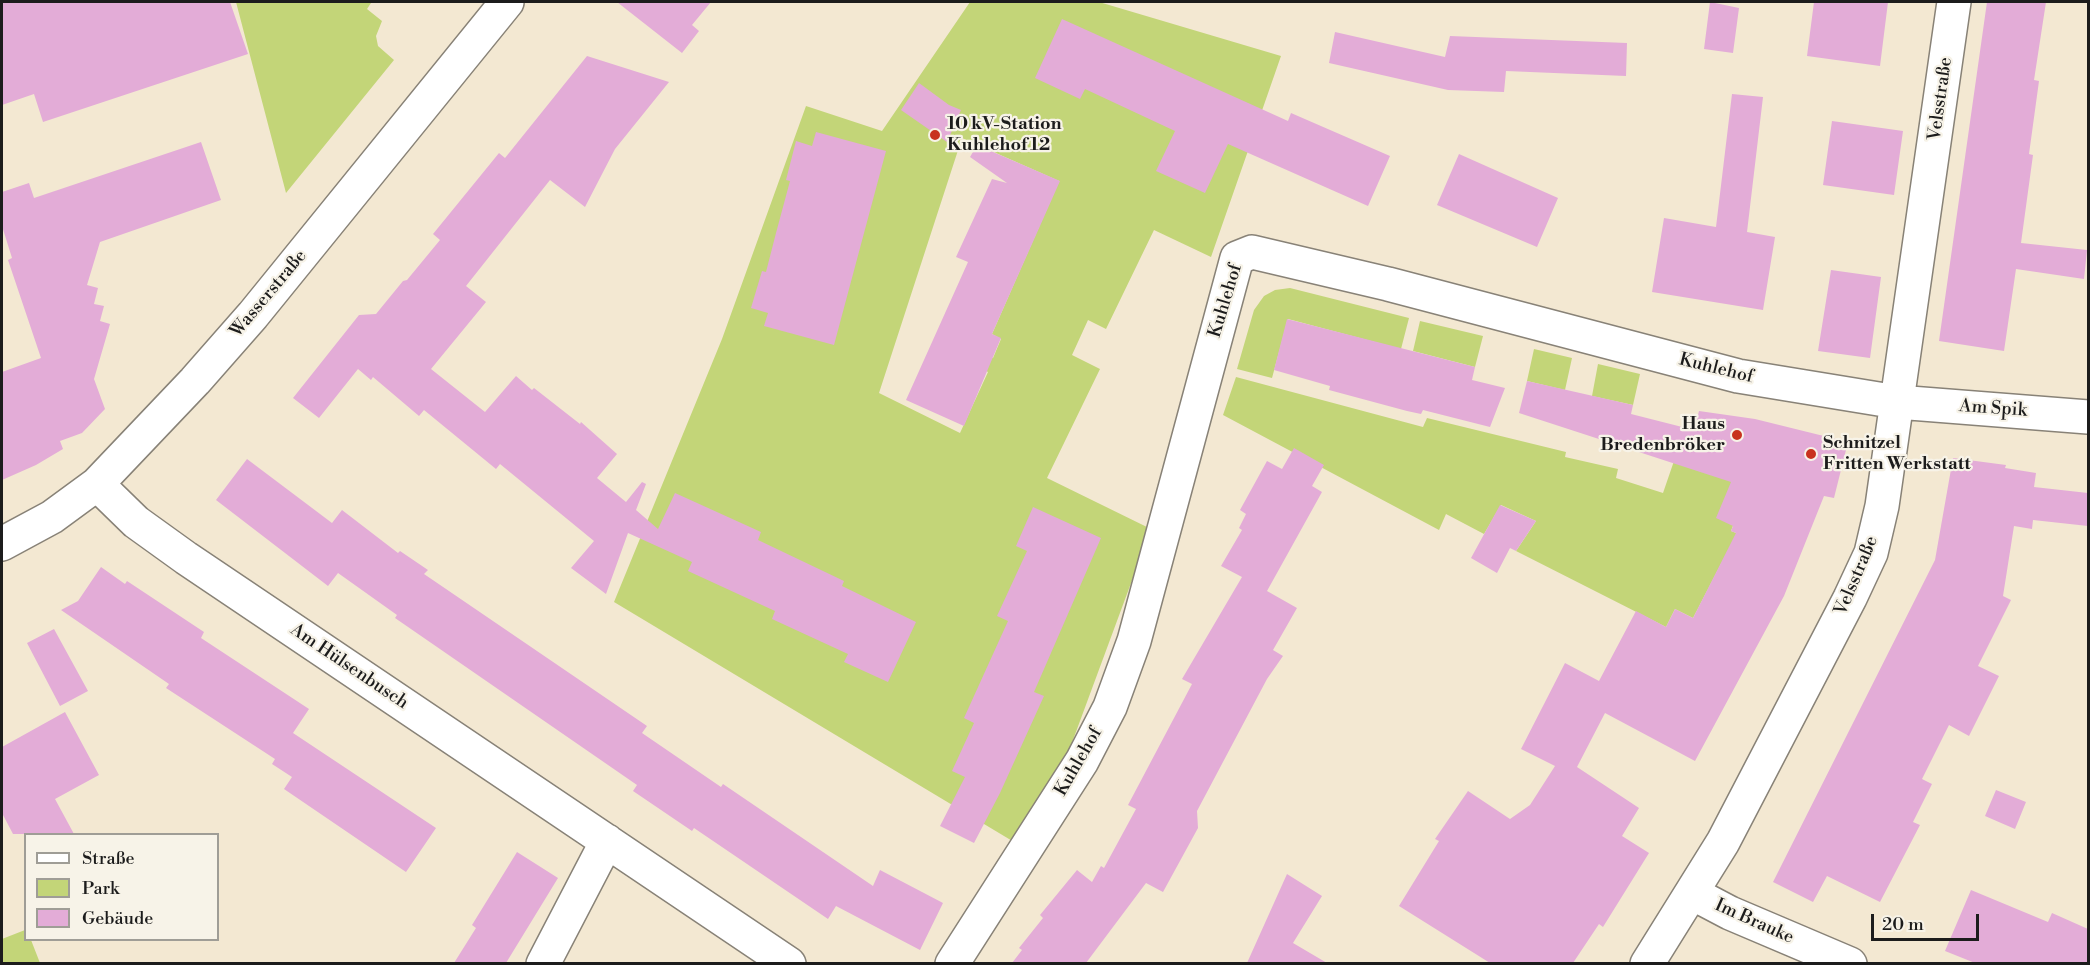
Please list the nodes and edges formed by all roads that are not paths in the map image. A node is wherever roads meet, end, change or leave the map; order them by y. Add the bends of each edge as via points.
1 (1954, 2) edge
2 (504, 3) edge
3 (1897, 402) junction
4 (2088, 417) edge
5 (97, 484) junction
6 (2, 544) edge
7 (607, 841) junction
8 (1692, 893) junction
9 (748, 952) edge
10 (543, 963) edge
11 (789, 963) edge
12 (952, 963) edge
13 (1647, 963) edge
14 (1850, 963) edge

1 - 3 street, Velsstraße
2 - 5 street, Wasserstraße via 253,315
3 - 4 street, Am Spik
3 - 8 street, Velsstraße via 1882,506 1870,553 1728,832
3 - 12 street, Kuhlehof via 1738,376 1252,252 1237,258 1134,641 1110,707 1082,761
5 - 6 street, Wasserstraße via 52,517
5 - 7 street, Am Hülsenbusch via 136,522 186,558
7 - 9 street, Am Hülsenbusch
7 - 10 street
8 - 13 street, Velsstraße
8 - 14 street, Im Brauke
9 - 11 street, Am Hülsenbusch

